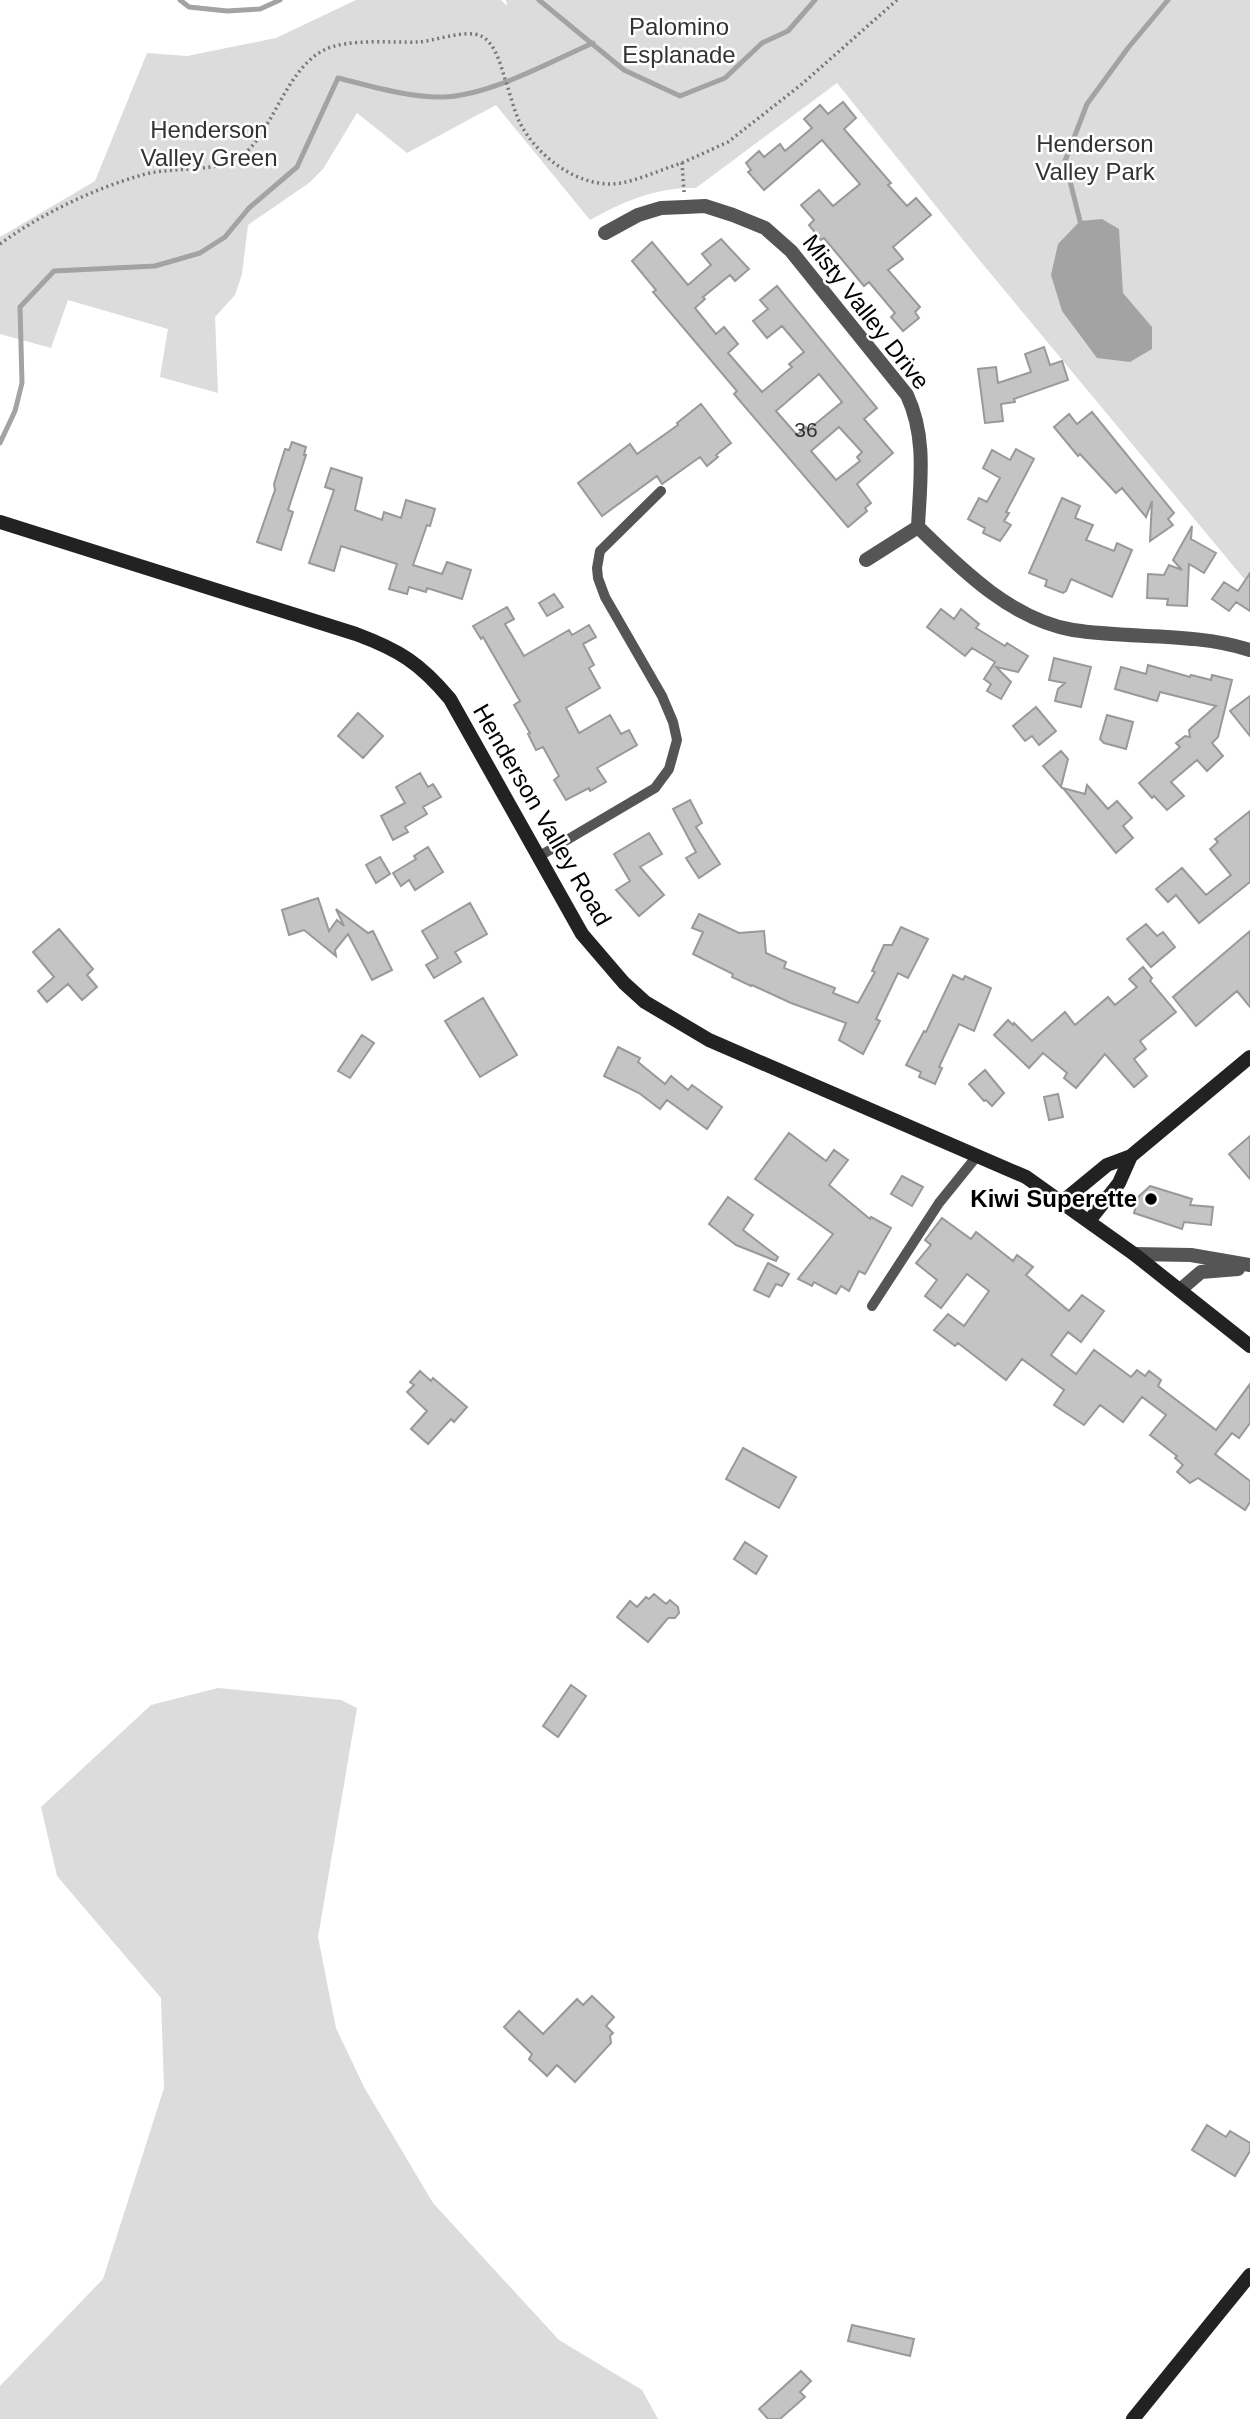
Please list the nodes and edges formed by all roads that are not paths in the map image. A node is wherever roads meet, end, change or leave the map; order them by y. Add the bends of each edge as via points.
1 (605, 233) dead end
2 (661, 491) dead end
3 (0, 522) edge
4 (918, 527) junction
5 (866, 560) dead end
6 (1250, 650) edge
7 (538, 857) junction
8 (1250, 1057) edge
9 (976, 1156) junction
10 (1131, 1156) junction
11 (1062, 1202) junction
12 (1089, 1221) junction
13 (1134, 1254) junction
14 (1250, 1267) edge
15 (1180, 1290) junction
16 (872, 1306) dead end
17 (1250, 1346) edge
18 (1250, 2275) edge
19 (1133, 2419) edge

1 - 4 street, Misty Valley Drive via 661,208 705,206 765,228 791,251 912,405 921,437
2 - 7 lane via 600,551 597,568 605,597 673,722 677,740 670,769 655,788
3 - 7 street, Henderson Valley Road via 387,645 432,677 450,699
4 - 5 street
4 - 6 street via 986,587 1035,619 1072,630
7 - 9 street, Henderson Valley Road via 582,934 645,1002 709,1040
8 - 10 street
9 - 11 street, Henderson Valley Road via 1026,1177
9 - 16 lane via 939,1203
10 - 11 street via 1107,1165
10 - 12 street via 1119,1184
11 - 12 street, Henderson Valley Road
12 - 13 street, Henderson Valley Road
13 - 14 street via 1191,1255
13 - 15 street, Henderson Valley Road
14 - 15 street via 1201,1272
15 - 17 street, Henderson Valley Road
18 - 19 street

